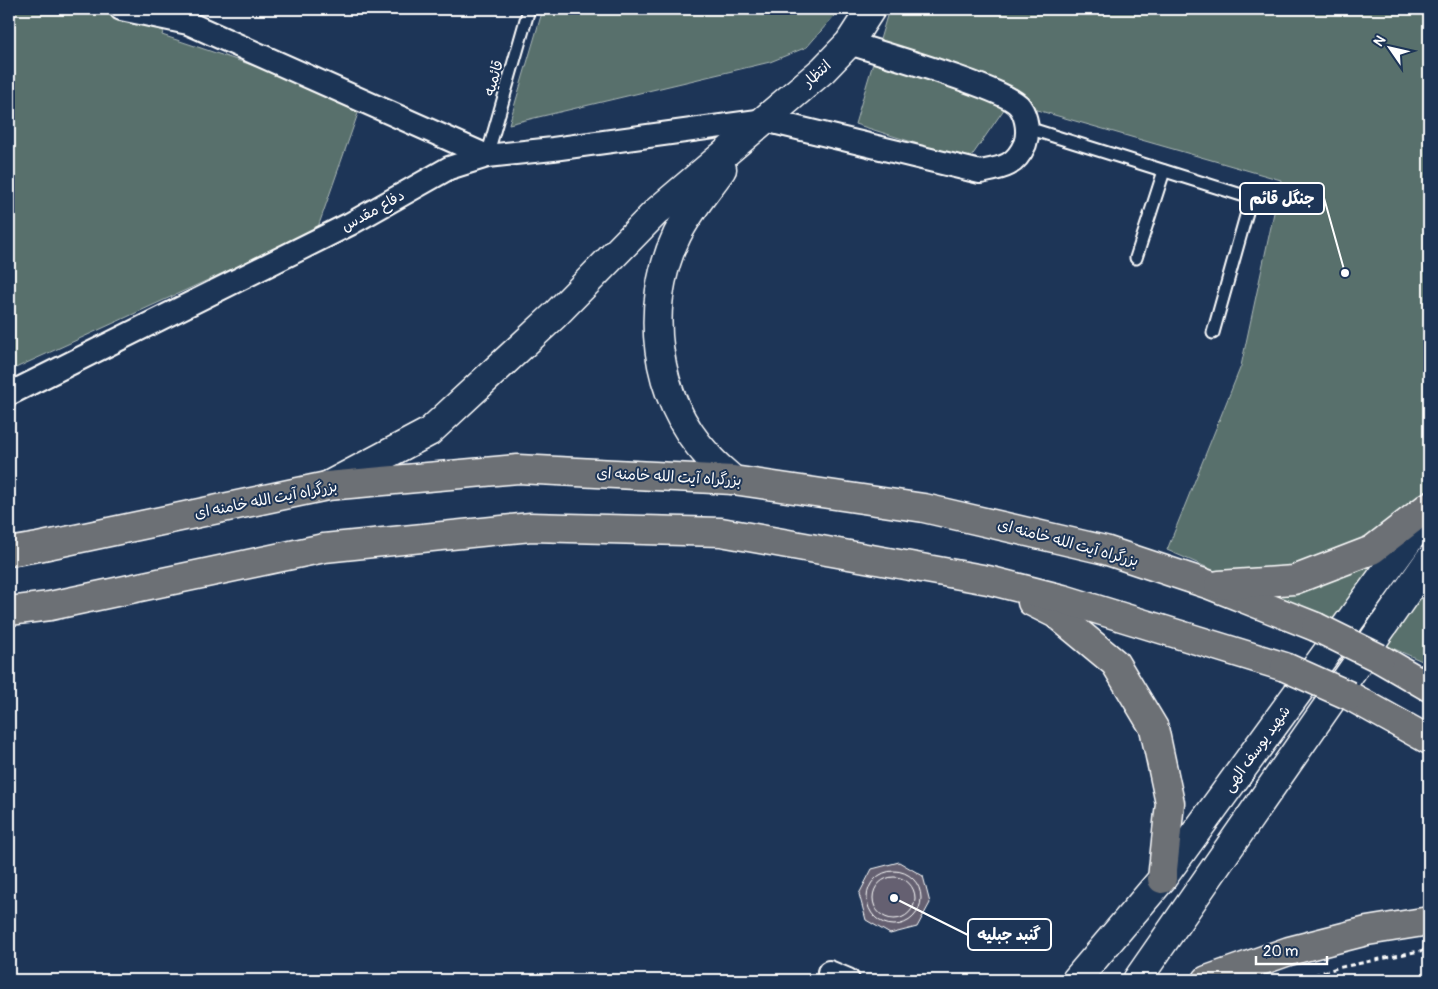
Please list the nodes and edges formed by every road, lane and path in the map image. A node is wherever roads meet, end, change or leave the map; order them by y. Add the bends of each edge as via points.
1 (121, 9) edge
2 (529, 9) edge
3 (871, 9) edge
4 (190, 16) edge
5 (849, 43) junction
6 (758, 125) junction
7 (1028, 128) junction
8 (487, 156) junction
9 (1164, 171) junction
10 (1136, 258) dead end
11 (1213, 333) dead end
12 (9, 394) edge
13 (733, 480) junction
14 (327, 486) junction
15 (1429, 506) edge
16 (1429, 512) edge
17 (9, 552) edge
18 (1429, 560) edge
19 (988, 580) junction
20 (1210, 585) junction
21 (9, 611) edge
22 (1429, 687) edge
23 (1429, 740) edge
24 (1162, 879) junction
25 (1429, 921) edge
26 (1429, 949) edge
27 (1076, 980) edge
28 (1137, 980) edge
29 (1207, 980) edge
30 (1297, 980) edge

1 - 4 street
2 - 8 lane, قائمیه
3 - 5 street, انتظار
4 - 8 street
5 - 6 street, انتظار via 823,70
5 - 7 street via 991,89 1020,106
6 - 7 street via 980,172 1006,168 1021,153
6 - 8 street, دفاع مقدس
6 - 13 street via 690,212 677,235 661,285 658,311 661,363 678,412 708,456
6 - 14 street via 656,212 554,316 429,432
7 - 9 lane
8 - 12 street, دفاع مقدس via 449,168 350,224
9 - 10 lane
9 - 11 lane via 1251,198
13 - 14 highway, بزرگراه آیت الله خامنه ای via 518,469
13 - 20 highway, بزرگراه آیت الله خامنه ای via 924,508 1105,550
14 - 17 highway, بزرگراه آیت الله خامنه ای
15 - 20 highway via 1372,550 1294,580
16 - 24 street, شهید یوسف الهی
18 - 28 street
19 - 21 highway via 721,532 531,527 324,548 50,606
19 - 23 highway, bridge via 1063,599 1285,667 1350,696
19 - 24 highway via 1056,614 1115,663 1154,728 1170,803
20 - 22 highway, بزرگراه آیت الله خامنه ای, bridge via 1316,627
24 - 27 street, شهید یوسف الهی
25 - 29 highway via 1367,930 1288,950
26 - 30 path via 1337,968

